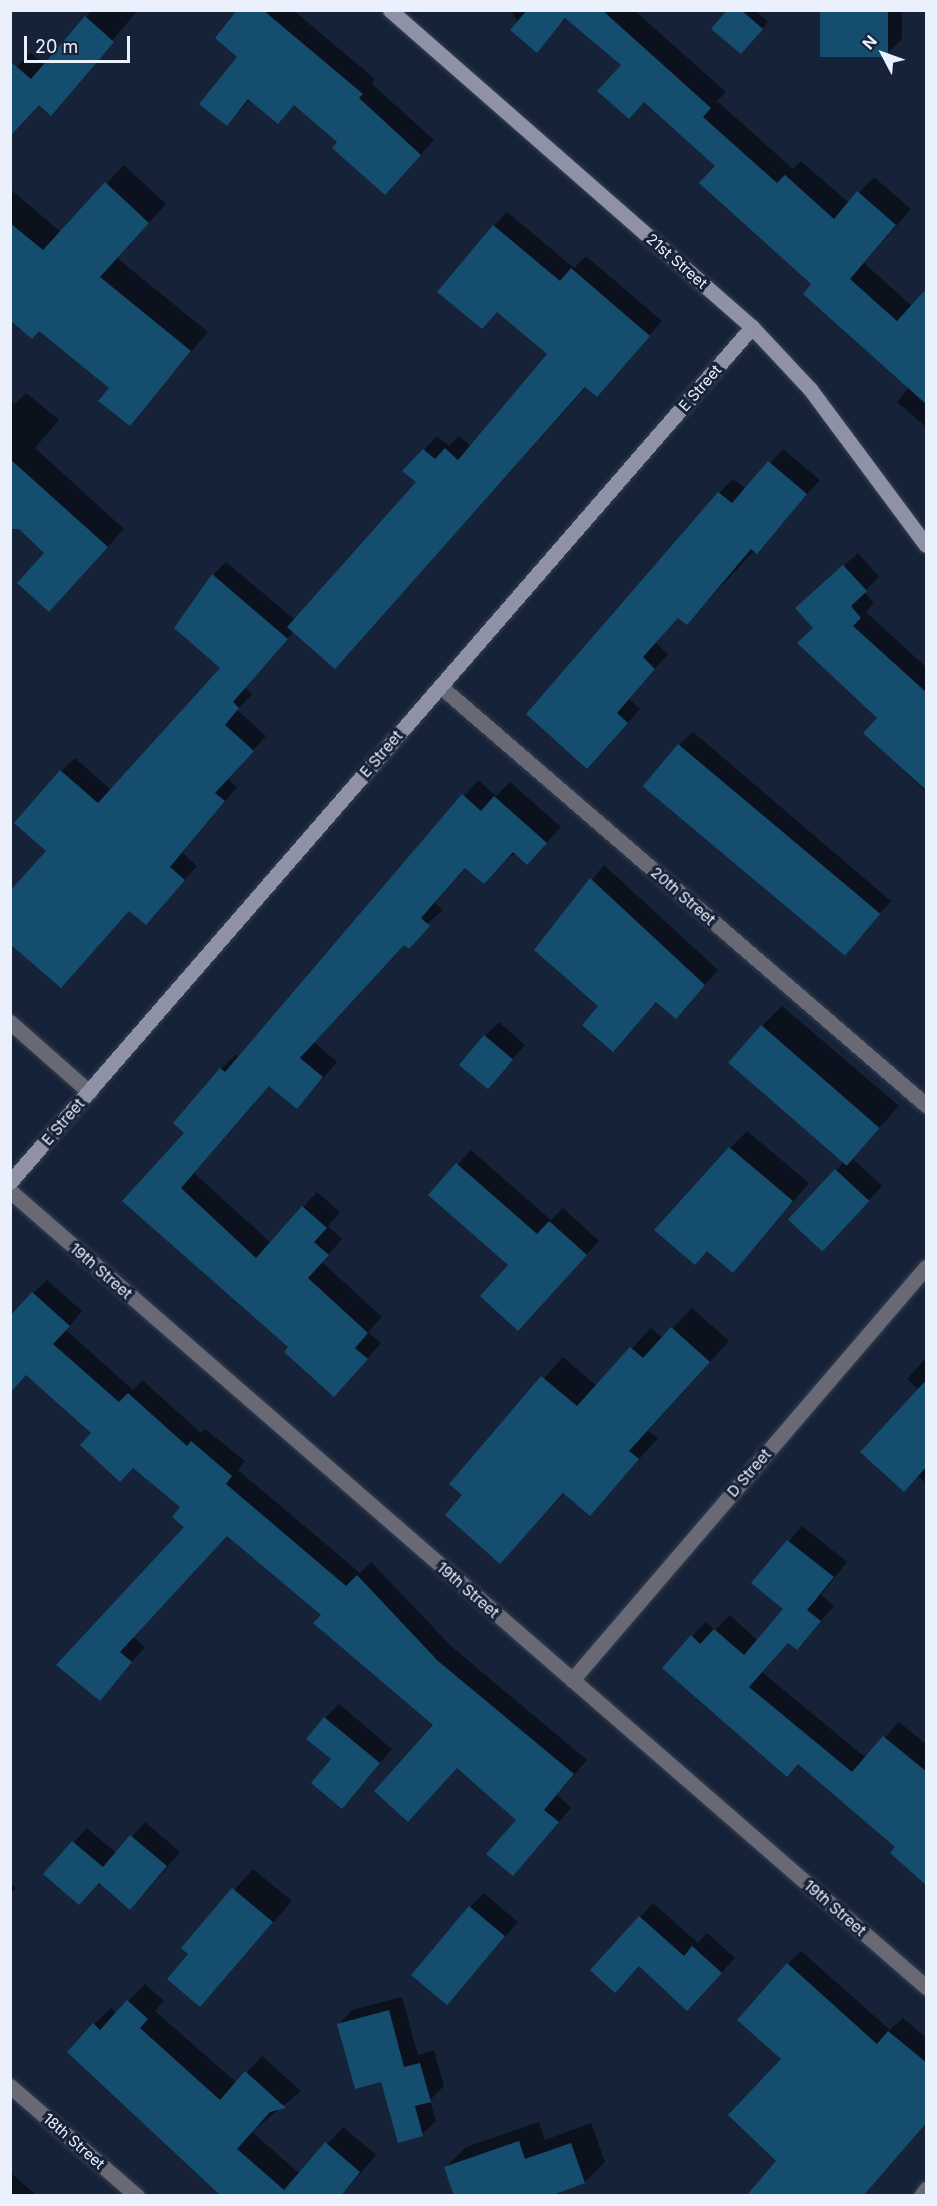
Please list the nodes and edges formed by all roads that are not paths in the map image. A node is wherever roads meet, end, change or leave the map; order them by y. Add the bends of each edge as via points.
1 (390, 10) edge
2 (752, 327) junction
3 (927, 545) edge
4 (440, 686) junction
5 (10, 1022) edge
6 (89, 1092) junction
7 (927, 1105) edge
8 (10, 1182) edge
9 (10, 1191) edge
10 (927, 1267) edge
11 (572, 1680) junction
12 (927, 1988) edge
13 (10, 2086) edge
14 (927, 2189) edge
15 (137, 2196) edge
16 (921, 2196) edge

1 - 2 street, 21st Street
2 - 3 street, 21st Street via 810,389
2 - 4 street, E Street
4 - 6 street, E Street
4 - 7 street, 20th Street
5 - 6 street
6 - 8 street, E Street
9 - 11 street, 19th Street
10 - 11 street, D Street
11 - 12 street, 19th Street
13 - 15 street, 18th Street
14 - 16 street

